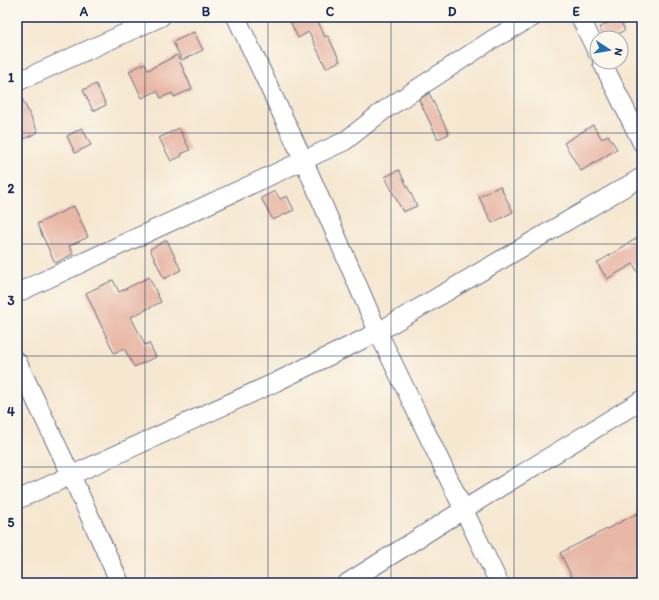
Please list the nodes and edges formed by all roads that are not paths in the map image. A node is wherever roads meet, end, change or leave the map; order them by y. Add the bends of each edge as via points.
1 (161, 17) edge
2 (236, 17) edge
3 (533, 17) edge
4 (580, 17) edge
5 (589, 36) edge
6 (606, 70) edge
7 (17, 82) edge
8 (642, 143) edge
9 (304, 161) junction
10 (642, 177) edge
11 (17, 293) edge
12 (378, 332) junction
13 (17, 361) edge
14 (642, 400) edge
15 (72, 475) junction
16 (17, 500) edge
17 (463, 510) junction
18 (120, 583) edge
19 (347, 583) edge
20 (499, 583) edge

1 - 7 street
2 - 9 street
3 - 9 street via 492,39 383,111 345,142
4 - 5 street
6 - 8 street
9 - 11 street
9 - 12 street
10 - 12 street
12 - 15 street via 276,382
12 - 17 street
13 - 15 street
14 - 17 street
15 - 16 street
15 - 18 street
17 - 19 street
17 - 20 street

